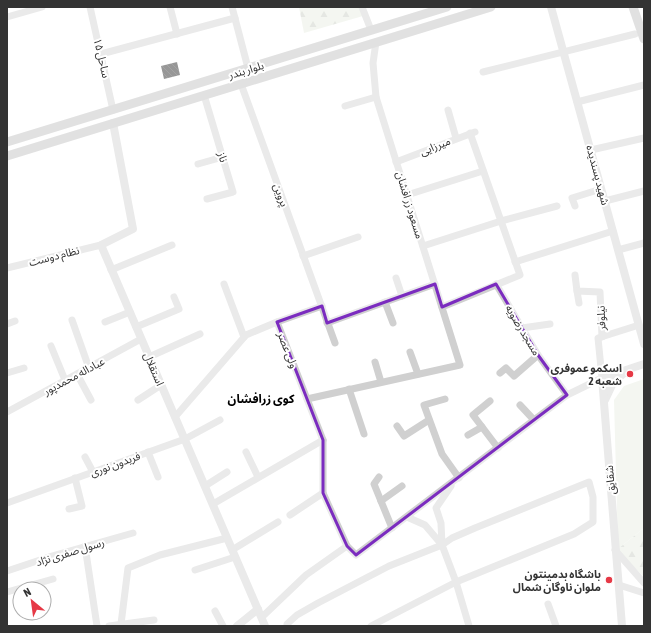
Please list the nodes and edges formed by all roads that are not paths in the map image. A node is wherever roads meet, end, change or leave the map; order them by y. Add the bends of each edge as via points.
1 (42, 7) edge
2 (90, 7) edge
3 (170, 7) edge
4 (232, 7) edge
5 (362, 7) edge
6 (447, 7) edge
7 (491, 7) edge
8 (551, 7) edge
9 (633, 7) edge
10 (7, 17) edge
11 (235, 18) junction
12 (371, 30) junction
13 (177, 34) junction
14 (635, 34) dead end
15 (644, 39) edge
16 (376, 42) junction
17 (563, 52) junction
18 (101, 54) junction
19 (248, 68) junction
20 (483, 72) dead end
21 (241, 84) junction
22 (644, 84) edge
23 (204, 95) junction
24 (376, 97) junction
25 (577, 102) junction
26 (345, 106) dead end
27 (113, 110) junction
28 (448, 110) dead end
29 (112, 123) junction
30 (456, 138) junction
31 (644, 138) edge
32 (7, 142) edge
33 (591, 150) junction
34 (7, 156) edge
35 (223, 157) junction
36 (396, 162) junction
37 (198, 164) dead end
38 (483, 171) junction
39 (601, 189) junction
40 (644, 191) edge
41 (406, 195) junction
42 (207, 200) dead end
43 (605, 201) junction
44 (557, 206) dead end
45 (575, 206) dead end
46 (501, 221) junction
47 (613, 231) junction
48 (358, 237) dead end
49 (644, 243) edge
50 (172, 244) dead end
51 (100, 245) junction
52 (423, 246) junction
53 (618, 250) junction
54 (303, 256) junction
55 (515, 262) junction
56 (7, 268) edge
57 (111, 270) junction
58 (575, 275) dead end
59 (396, 278) dead end
60 (224, 284) dead end
61 (435, 284) junction
62 (496, 284) junction
63 (577, 291) junction
64 (402, 296) junction
65 (174, 297) dead end
66 (385, 302) junction
67 (579, 303) dead end
68 (322, 306) junction
69 (442, 308) junction
70 (130, 312) junction
71 (72, 320) dead end
72 (14, 322) dead end
73 (105, 322) dead end
74 (277, 322) junction
75 (327, 323) junction
76 (393, 323) dead end
77 (7, 324) edge
78 (550, 324) dead end
79 (639, 325) junction
80 (136, 328) junction
81 (522, 328) junction
82 (200, 334) dead end
83 (244, 337) junction
84 (602, 337) junction
85 (141, 339) junction
86 (335, 343) dead end
87 (644, 344) edge
88 (51, 346) dead end
89 (410, 352) dead end
90 (538, 355) junction
91 (149, 357) junction
92 (375, 362) dead end
93 (644, 364) edge
94 (24, 368) dead end
95 (90, 368) junction
96 (628, 370) junction
97 (500, 373) dead end
98 (7, 374) edge
99 (77, 374) junction
100 (418, 374) junction
101 (602, 378) junction
102 (65, 380) junction
103 (381, 382) junction
104 (161, 385) junction
105 (349, 389) junction
106 (567, 395) junction
107 (307, 399) junction
108 (91, 400) dead end
109 (138, 400) dead end
110 (445, 400) dead end
111 (490, 401) dead end
112 (604, 403) junction
113 (520, 405) dead end
114 (7, 412) edge
115 (175, 417) junction
116 (220, 420) dead end
117 (429, 420) junction
118 (534, 420) junction
119 (397, 426) dead end
120 (482, 427) junction
121 (364, 434) dead end
122 (468, 435) dead end
123 (185, 439) junction
124 (323, 440) junction
125 (498, 448) junction
126 (148, 452) junction
127 (246, 452) dead end
128 (85, 457) dead end
129 (93, 472) junction
130 (227, 472) dead end
131 (158, 477) dead end
132 (258, 477) junction
133 (379, 477) dead end
134 (75, 478) junction
135 (456, 480) junction
136 (205, 486) junction
137 (402, 486) dead end
138 (323, 493) junction
139 (381, 501) junction
140 (7, 503) edge
141 (213, 504) junction
142 (69, 509) dead end
143 (290, 515) dead end
144 (407, 517) junction
145 (278, 522) dead end
146 (392, 528) junction
147 (132, 533) dead end
148 (227, 538) junction
149 (442, 545) junction
150 (85, 546) junction
151 (347, 546) junction
152 (615, 550) junction
153 (234, 553) junction
154 (195, 570) dead end
155 (7, 571) edge
156 (53, 579) dead end
157 (456, 582) junction
158 (644, 583) edge
159 (619, 585) junction
160 (7, 592) edge
161 (644, 593) edge
162 (548, 604) dead end
163 (258, 609) junction
164 (215, 611) dead end
165 (262, 618) junction
166 (154, 620) dead end
167 (121, 624) junction
168 (97, 626) edge
169 (109, 626) edge
170 (223, 626) edge
171 (236, 626) edge
172 (265, 626) edge
173 (287, 626) edge
174 (371, 626) edge
175 (469, 626) edge
176 (556, 626) edge
177 (622, 626) edge

1 - 10 street
2 - 18 street, ساحل ۱۵
3 - 13 street
4 - 11 street
5 - 12 street
6 - 12 main road, بلوار بندر
7 - 16 main road, بلوار بندر
8 - 17 street, شهید پسندیده
9 - 15 main road
11 - 13 street
11 - 19 street
12 - 19 main road, بلوار بندر
13 - 18 street
14 - 17 street
16 - 21 main road, بلوار بندر
16 - 24 street, مسعود زر افشان via 373,63
17 - 20 street
17 - 25 street, شهید پسندیده
18 - 27 street, ساحل ۱۵
19 - 27 main road, بلوار بندر
21 - 23 main road, بلوار بندر
21 - 54 street, پروین
22 - 25 street
23 - 29 main road, بلوار بندر
23 - 35 street, ناز
24 - 26 street
24 - 36 street, مسعود زر افشان
25 - 33 street, شهید پسندیده
27 - 32 main road, بلوار بندر
28 - 30 street
29 - 34 main road, بلوار بندر
29 - 51 street via 133,229
30 - 36 street, میرزایی
30 - 38 street, میرزایی via 472,133
31 - 33 street
33 - 39 street, شهید پسندیده
35 - 37 street
35 - 42 street, ناز via 233,192
36 - 41 street, مسعود زر افشان
38 - 41 street
38 - 46 street
39 - 43 street, شهید پسندیده
39 - 45 street via 572,198
40 - 43 street
41 - 52 street, مسعود زر افشان
43 - 47 street, شهید پسندیده
44 - 46 street
46 - 52 street
46 - 55 street
47 - 53 street, شهید پسندیده
47 - 55 street
48 - 54 street
49 - 53 street
50 - 57 street
51 - 56 street, نظام دوست
51 - 57 street, استقلال
52 - 61 street, مسعود زر افشان
53 - 79 street, شهید پسندیده
54 - 68 street, پروین
55 - 62 street via 520,275
57 - 70 street, استقلال
58 - 63 street
59 - 64 street
60 - 83 street
61 - 64 street
61 - 69 street, مسعود زر افشان
62 - 69 street
62 - 81 street, مسجد رضویه
63 - 67 street
63 - 84 street, نیلوفر via 600,292
64 - 66 street
65 - 80 street via 179,310
66 - 75 street
66 - 76 street
68 - 74 street, ولی عصر
68 - 75 street
69 - 100 street, مسعود زر افشان via 460,365
70 - 73 street
70 - 80 street, استقلال
71 - 95 street
72 - 77 street
74 - 83 street
74 - 107 street, ولی عصر
75 - 86 street
78 - 81 street
79 - 84 street
79 - 87 street, شهید پسندیده
80 - 85 street, استقلال
81 - 90 street, مسجد رضویه
82 - 91 street
83 - 115 street
84 - 101 street via 598,338
85 - 91 street, استقلال
85 - 95 street, عباداله محمدپور
88 - 102 street
89 - 100 street
90 - 97 street via 514,376 506,368
90 - 106 street, مسجد رضویه
91 - 104 street, استقلال
92 - 103 street
93 - 96 street
94 - 98 street
95 - 99 street, عباداله محمدپور
96 - 101 street
96 - 112 street via 613,383
99 - 102 street, عباداله محمدپور
99 - 108 street
100 - 103 street
101 - 106 street
101 - 112 street, شقایق
102 - 114 street, عباداله محمدپور
103 - 105 street
104 - 109 street
104 - 115 street, استقلال
105 - 107 street
105 - 121 street
106 - 118 street
107 - 124 street, ولی عصر
110 - 117 street via 424,405
111 - 120 street via 473,415
112 - 152 street, شقایق
113 - 118 street
115 - 123 street, استقلال
116 - 123 street, فریدون نوری
117 - 119 street via 404,436
117 - 135 street via 442,454
118 - 125 street
120 - 122 street
120 - 125 street
123 - 126 street, فریدون نوری
123 - 136 street, استقلال
124 - 132 street
124 - 138 street
125 - 135 street
126 - 129 street, فریدون نوری
126 - 131 street
127 - 132 street
128 - 129 street
129 - 134 street, فریدون نوری
130 - 136 street
132 - 141 street
133 - 139 street via 374,484
134 - 140 street, فریدون نوری
134 - 142 street via 82,506
135 - 144 street
135 - 149 street via 436,508 441,523
136 - 141 street, استقلال
137 - 139 street
138 - 143 street
138 - 151 street
139 - 146 street
141 - 148 street, استقلال
144 - 146 street
144 - 149 street via 425,525
145 - 153 street
146 - 151 street via 356,555
147 - 150 street, رسول صفری نژاد
148 - 153 street, استقلال
148 - 167 street via 160,555 128,568
149 - 157 street
149 - 157 street via 475,528 589,482 593,497 593,522 585,529
149 - 173 street via 395,563 340,590 297,615
150 - 155 street, رسول صفری نژاد
150 - 168 street
151 - 165 street via 306,575
152 - 158 street
152 - 159 street, شقایق
153 - 154 street
153 - 163 street, استقلال
156 - 160 street
157 - 174 street
157 - 175 street
159 - 161 street
159 - 177 street, شقایق
162 - 176 street
163 - 165 street, استقلال
163 - 171 street
164 - 170 street
165 - 172 street, استقلال
166 - 167 street
167 - 169 street

